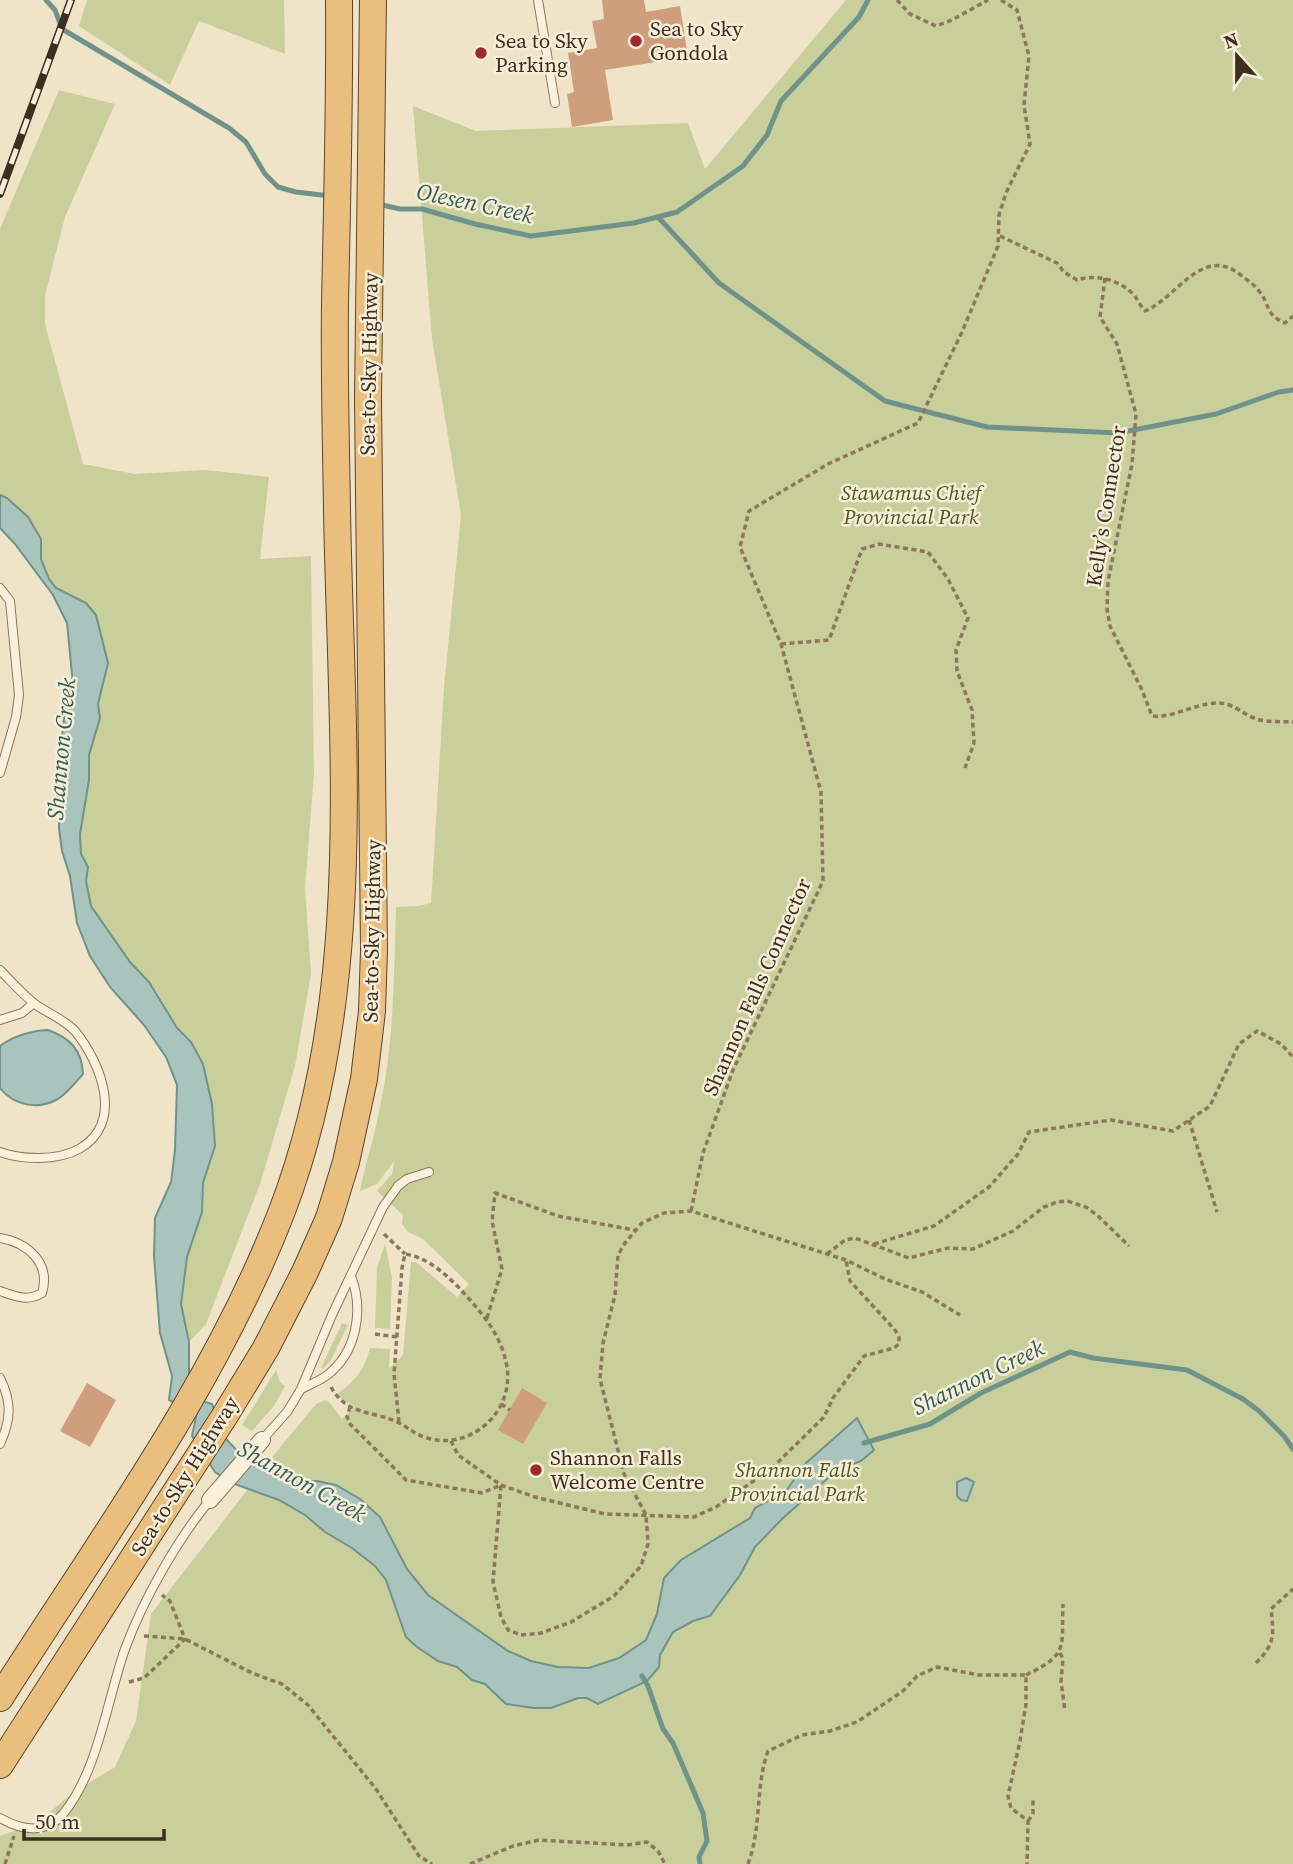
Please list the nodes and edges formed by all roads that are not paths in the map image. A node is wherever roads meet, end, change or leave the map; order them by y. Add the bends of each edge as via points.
1 (340, 0) edge
2 (373, 0) edge
3 (538, 0) edge
4 (555, 103) dead end
5 (0, 588) edge
6 (0, 772) edge
7 (0, 970) edge
8 (34, 1003) junction
9 (0, 1020) edge
10 (0, 1152) edge
11 (429, 1172) dead end
12 (0, 1238) edge
13 (351, 1276) junction
14 (0, 1291) edge
15 (0, 1378) edge
16 (301, 1389) junction
17 (262, 1440) joint
18 (0, 1444) edge
19 (211, 1500) joint
20 (41, 1633) junction
21 (0, 1679) edge
22 (0, 1698) edge
23 (0, 1765) edge
24 (0, 1818) edge

1 - 20 highway, Sea-to-Sky Highway via 335,308 344,829 341,920 320,1086 282,1210 246,1294 140,1484
2 - 23 highway, Sea-to-Sky Highway via 368,398 374,811 372,1011 364,1079 329,1217 266,1348
3 - 4 lane
5 - 6 lane via 10,601 19,695
7 - 8 lane
8 - 9 lane via 23,1013
8 - 10 lane via 73,1029 84,1045 104,1092 104,1122 96,1135 70,1153 13,1157
11 - 13 lane via 398,1186 383,1207
12 - 14 lane via 29,1248 38,1258 45,1283 34,1298
13 - 16 lane
13 - 16 lane via 357,1327 345,1354 325,1376
15 - 18 lane via 8,1394 8,1425
16 - 17 lane
17 - 19 street
19 - 24 lane via 181,1540 131,1635 97,1745 62,1815 40,1828 17,1827
20 - 21 highway
20 - 22 highway, Sea-to-Sky Highway

